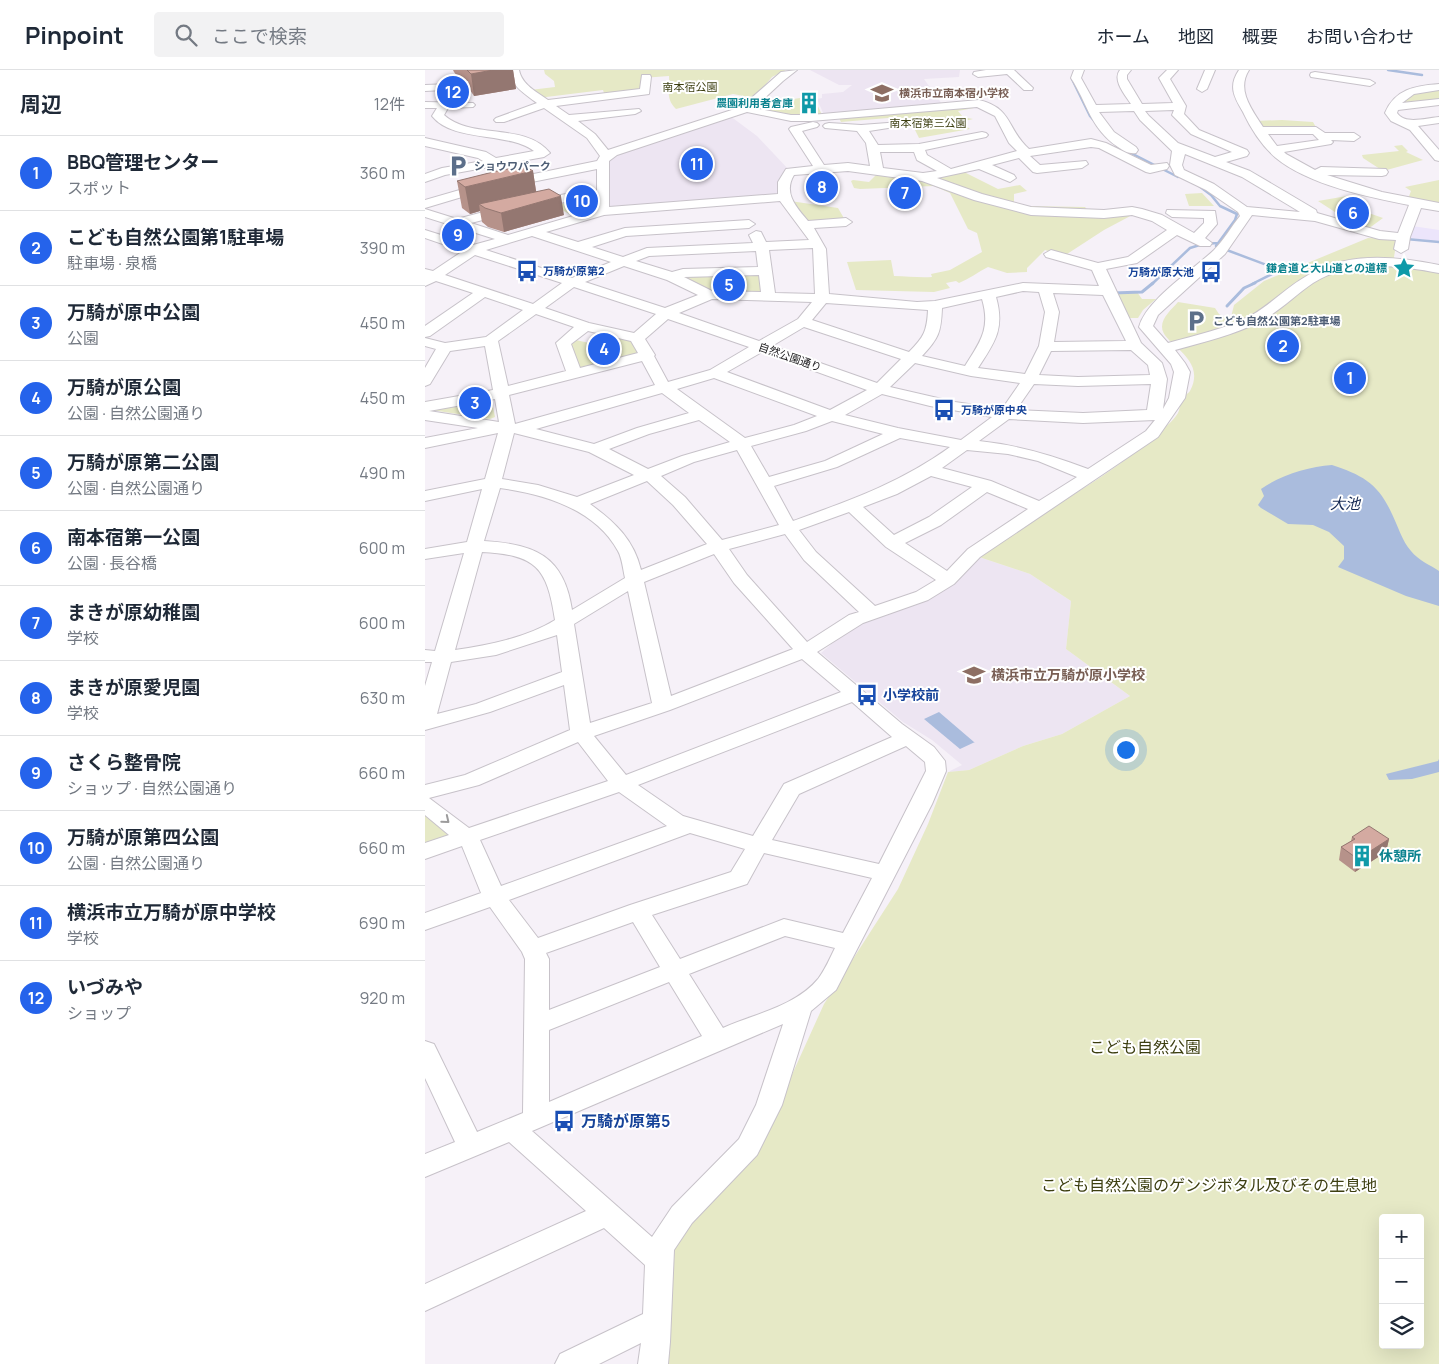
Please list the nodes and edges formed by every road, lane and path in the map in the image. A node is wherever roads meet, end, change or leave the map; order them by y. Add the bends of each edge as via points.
1 (792, 70) edge
2 (1008, 70) edge
3 (1079, 70) edge
4 (1126, 70) edge
5 (1173, 70) edge
6 (1210, 70) edge
7 (1244, 70) edge
8 (978, 74) dead end
9 (1315, 75) dead end
10 (513, 76) edge
11 (646, 77) dead end
12 (1373, 80) edge
13 (477, 86) dead end
14 (1439, 87) edge
15 (425, 88) edge
16 (1028, 88) dead end
17 (1202, 89) dead end
18 (1391, 89) dead end
19 (1407, 92) junction
20 (1439, 102) edge
21 (544, 104) junction
22 (425, 105) edge
23 (445, 105) junction
24 (469, 105) dead end
25 (1180, 106) junction
26 (1137, 107) junction
27 (1393, 107) junction
28 (1092, 109) junction
29 (749, 110) junction
30 (635, 111) dead end
31 (565, 119) junction
32 (1439, 120) edge
33 (813, 124) junction
34 (897, 124) dead end
35 (1405, 124) junction
36 (861, 128) junction
37 (469, 129) junction
38 (1260, 132) junction
39 (981, 135) dead end
40 (1323, 136) junction
41 (1354, 137) dead end
42 (1439, 139) edge
43 (1426, 141) junction
44 (426, 143) edge
45 (1174, 146) junction
46 (919, 148) junction
47 (873, 149) junction
48 (1023, 153) junction
49 (1279, 154) junction
50 (1439, 158) edge
51 (605, 160) junction
52 (1425, 160) dead end
53 (1215, 161) junction
54 (495, 163) junction
55 (1082, 164) dead end
56 (981, 165) junction
57 (1159, 167) junction
58 (820, 168) junction
59 (1177, 169) junction
60 (877, 171) junction
61 (1382, 172) dead end
62 (949, 173) junction
63 (429, 176) edge
64 (923, 177) junction
65 (1010, 178) dead end
66 (470, 191) junction
67 (582, 194) dead end
68 (783, 197) junction
69 (737, 201) junction
70 (425, 204) edge
71 (1415, 204) junction
72 (1439, 207) edge
73 (1244, 210) junction
74 (603, 211) junction
75 (425, 213) edge
76 (1172, 213) dead end
77 (1316, 217) junction
78 (846, 222) dead end
79 (457, 223) junction
80 (749, 224) junction
81 (804, 225) junction
82 (1174, 229) junction
83 (533, 232) junction
84 (429, 238) edge
85 (508, 239) junction
86 (1402, 239) junction
87 (818, 244) junction
88 (577, 247) junction
89 (762, 247) junction
90 (475, 250) junction
91 (1051, 254) dead end
92 (623, 261) junction
93 (1399, 262) junction
94 (1098, 267) junction
95 (1439, 269) edge
96 (765, 271) junction
97 (428, 276) edge
98 (672, 277) junction
99 (573, 282) junction
100 (1045, 288) junction
101 (1108, 291) junction
102 (483, 292) junction
103 (988, 294) junction
104 (710, 295) junction
105 (769, 297) junction
106 (822, 298) junction
107 (935, 305) junction
108 (535, 308) junction
109 (666, 313) junction
110 (803, 322) junction
111 (585, 326) junction
112 (425, 333) edge
113 (637, 338) junction
114 (491, 341) junction
115 (425, 342) edge
116 (1135, 345) junction
117 (1046, 346) junction
118 (445, 347) junction
119 (762, 347) junction
120 (1166, 348) junction
121 (648, 355) junction
122 (912, 357) junction
123 (969, 371) junction
124 (715, 373) junction
125 (575, 374) junction
126 (1030, 379) junction
127 (1159, 379) junction
128 (425, 381) edge
129 (663, 386) junction
130 (880, 389) junction
131 (500, 393) junction
132 (425, 407) edge
133 (425, 414) edge
134 (702, 414) junction
135 (1006, 414) junction
136 (1160, 414) junction
137 (831, 416) junction
138 (512, 428) junction
139 (898, 433) junction
140 (425, 443) edge
141 (742, 444) junction
142 (965, 445) junction
143 (595, 450) junction
144 (929, 470) junction
145 (647, 474) junction
146 (1090, 476) junction
147 (492, 483) junction
148 (764, 484) junction
149 (985, 485) junction
150 (425, 496) edge
151 (578, 503) junction
152 (852, 506) junction
153 (1040, 508) junction
154 (789, 528) junction
155 (892, 543) junction
156 (474, 546) junction
157 (718, 546) junction
158 (425, 554) edge
159 (635, 579) junction
160 (948, 580) junction
161 (871, 613) junction
162 (563, 623) junction
163 (805, 651) junction
164 (433, 656) edge
165 (572, 675) junction
166 (855, 694) junction
167 (663, 706) junction
168 (425, 722) edge
169 (581, 733) junction
170 (907, 738) junction
171 (622, 784) junction
172 (425, 792) edge
173 (425, 804) edge
174 (689, 826) junction
175 (466, 837) junction
176 (759, 844) junction
177 (425, 851) edge
178 (884, 873) junction
179 (493, 896) junction
180 (638, 911) junction
181 (425, 922) edge
182 (848, 943) junction
183 (533, 949) junction
184 (675, 970) junction
185 (800, 1008) junction
186 (537, 1025) junction
187 (718, 1041) junction
188 (427, 1062) edge
189 (536, 1118) junction
190 (512, 1129) junction
191 (470, 1146) junction
192 (425, 1166) edge
193 (607, 1214) junction
194 (659, 1260) junction
195 (425, 1298) edge
196 (657, 1321) junction
197 (570, 1364) edge
198 (653, 1364) edge

1 - 29 street via 777,78
2 - 8 street
2 - 16 street
3 - 28 street via 1076,78
4 - 26 street via 1122,79
5 - 25 street via 1164,78
6 - 17 street
7 - 38 street via 1236,84 1238,94
9 - 12 street
10 - 21 street
11 - 21 street via 645,92
13 - 15 street
14 - 19 street
18 - 19 street
19 - 27 street
20 - 27 street
21 - 31 street
21 - 37 street
22 - 23 street
23 - 24 street
23 - 37 street via 439,118
25 - 26 street
25 - 53 street via 1178,115 1195,132 1243,153
26 - 28 street
26 - 45 street
27 - 35 street via 1391,113 1395,119
28 - 57 street via 1111,136
29 - 33 street
29 - 48 street via 791,118 811,118 979,103 1000,114
29 - 51 street via 613,152
30 - 31 street
31 - 51 street via 591,136
32 - 35 street
33 - 36 street
33 - 58 street via 795,129
34 - 36 street
35 - 43 street via 1414,128
36 - 47 street via 872,142
37 - 44 street
37 - 54 street via 519,139 544,153
38 - 40 street via 1316,130
38 - 49 street
39 - 46 street
40 - 41 street
40 - 49 street via 1327,142
42 - 43 street
43 - 50 street
44 - 54 street via 482,154
45 - 53 street
45 - 59 street via 1179,154
46 - 47 street
46 - 62 street via 921,156
47 - 60 street
48 - 55 street via 1037,170
48 - 56 street
48 - 57 street via 1091,143 1150,168
49 - 61 street via 1322,171
49 - 71 street via 1338,182
50 - 52 street
51 - 66 street
51 - 74 street
53 - 77 street via 1246,174
54 - 63 street
56 - 62 street
56 - 65 street
57 - 59 street
58 - 60 street
58 - 68 street via 791,172 783,182
59 - 73 street
60 - 64 street
62 - 64 street
63 - 66 street
64 - 82 street via 978,197 1031,211 1104,214 1132,211 1157,218
66 - 70 street
67 - 79 street via 503,203
68 - 69 street
68 - 81 street
69 - 74 street
69 - 80 street
71 - 72 street
71 - 86 street
73 - 77 street
73 - 120 street via 1244,220 1221,249 1152,312 1146,326
74 - 83 street
75 - 79 street
76 - 82 street via 1210,214 1211,224 1201,241
77 - 86 street
78 - 81 street
79 - 85 street
80 - 88 street via 625,232
80 - 89 street
81 - 87 street
82 - 94 street via 1140,256
83 - 85 street
83 - 88 street
84 - 90 street, 自然公園通り
85 - 90 street
86 - 93 street
87 - 89 street
87 - 106 street
88 - 92 street
89 - 92 street via 647,252
89 - 96 street
90 - 97 street
90 - 99 street, 自然公園通り
91 - 94 street
92 - 98 street
92 - 99 street
93 - 95 street
93 - 120 street via 1358,263 1326,271 1256,318
94 - 101 street
96 - 98 street via 683,273
96 - 105 street
97 - 102 street
98 - 104 street
99 - 108 street
99 - 109 street, 自然公園通り
100 - 101 street
100 - 103 street via 1023,287
100 - 117 street via 1052,312
101 - 116 street
102 - 108 street
102 - 112 street
103 - 107 street
103 - 123 street via 994,324 990,339
104 - 105 street
104 - 109 street
105 - 106 street
106 - 107 street via 890,305
106 - 110 street
107 - 122 street via 934,329
108 - 111 street
108 - 114 street
109 - 113 street
109 - 119 street, 自然公園通り
110 - 119 street
110 - 122 street
111 - 113 street
111 - 125 street via 563,343
113 - 121 street
114 - 118 street
114 - 131 street
115 - 118 street
116 - 117 street
116 - 127 street via 1155,363
117 - 126 street
118 - 128 street
119 - 124 street
119 - 130 street, 自然公園通り
120 - 136 street via 1182,372 1177,398
121 - 125 street
121 - 129 street
122 - 123 street
122 - 130 street
123 - 126 street
124 - 129 street
124 - 137 street
125 - 131 street
126 - 127 street via 1107,382
126 - 135 street
127 - 136 street
129 - 134 street
129 - 138 street
130 - 135 street, 自然公園通り via 914,399
130 - 137 street
131 - 132 street
131 - 138 street
133 - 138 street
134 - 141 street
134 - 143 street via 643,431
135 - 136 street, 自然公園通り via 1085,418
135 - 142 street
136 - 146 street via 1152,434
137 - 139 street
137 - 141 street
138 - 140 street
138 - 143 street
138 - 147 street
139 - 142 street
139 - 148 street via 831,464
141 - 145 street via 688,458
141 - 148 street
142 - 144 street
142 - 146 street via 1008,449 1044,458
143 - 145 street
144 - 149 street
144 - 152 street
145 - 151 street
145 - 157 street via 674,495
146 - 153 street
147 - 150 street
147 - 151 street via 540,489
147 - 156 street
148 - 154 street
149 - 153 street
149 - 155 street via 935,521
151 - 159 street via 597,515 619,538 628,552
152 - 154 street
152 - 155 street
153 - 160 street via 975,553
154 - 157 street
154 - 161 street via 809,556
155 - 160 street
156 - 158 street
156 - 162 street via 510,548 532,556 551,571 561,598
156 - 164 street
157 - 159 street
157 - 163 street via 740,580
159 - 162 street
159 - 167 street
160 - 161 street via 922,596
161 - 163 street
162 - 164 street via 552,630 489,651
162 - 165 street
163 - 166 street
163 - 167 street
164 - 168 street
165 - 168 street via 483,708
165 - 169 street
166 - 170 street
166 - 171 street
167 - 169 street
169 - 171 street
169 - 172 street via 472,780
170 - 176 street via 791,790
170 - 178 street via 931,756 936,772
171 - 174 street via 675,822
171 - 175 street
173 -> 175 street
174 - 176 street
174 - 179 street
175 - 177 street
175 - 179 street via 472,844
176 - 178 street
176 - 180 street via 739,878
178 - 182 street
179 - 181 street
179 - 183 street
180 - 183 street
180 - 184 street
182 - 184 street via 784,926
182 - 185 street via 827,984
183 - 186 street via 537,959
184 - 186 street
184 - 187 street
185 - 187 street
185 - 194 street via 769,1105 748,1147 682,1215 659,1248
186 - 189 street
187 - 189 street
188 - 191 street
189 - 190 street
190 - 191 street
190 - 193 street
191 - 192 street
193 - 194 street
193 - 195 street
194 - 196 street
196 - 197 street
196 - 198 street

